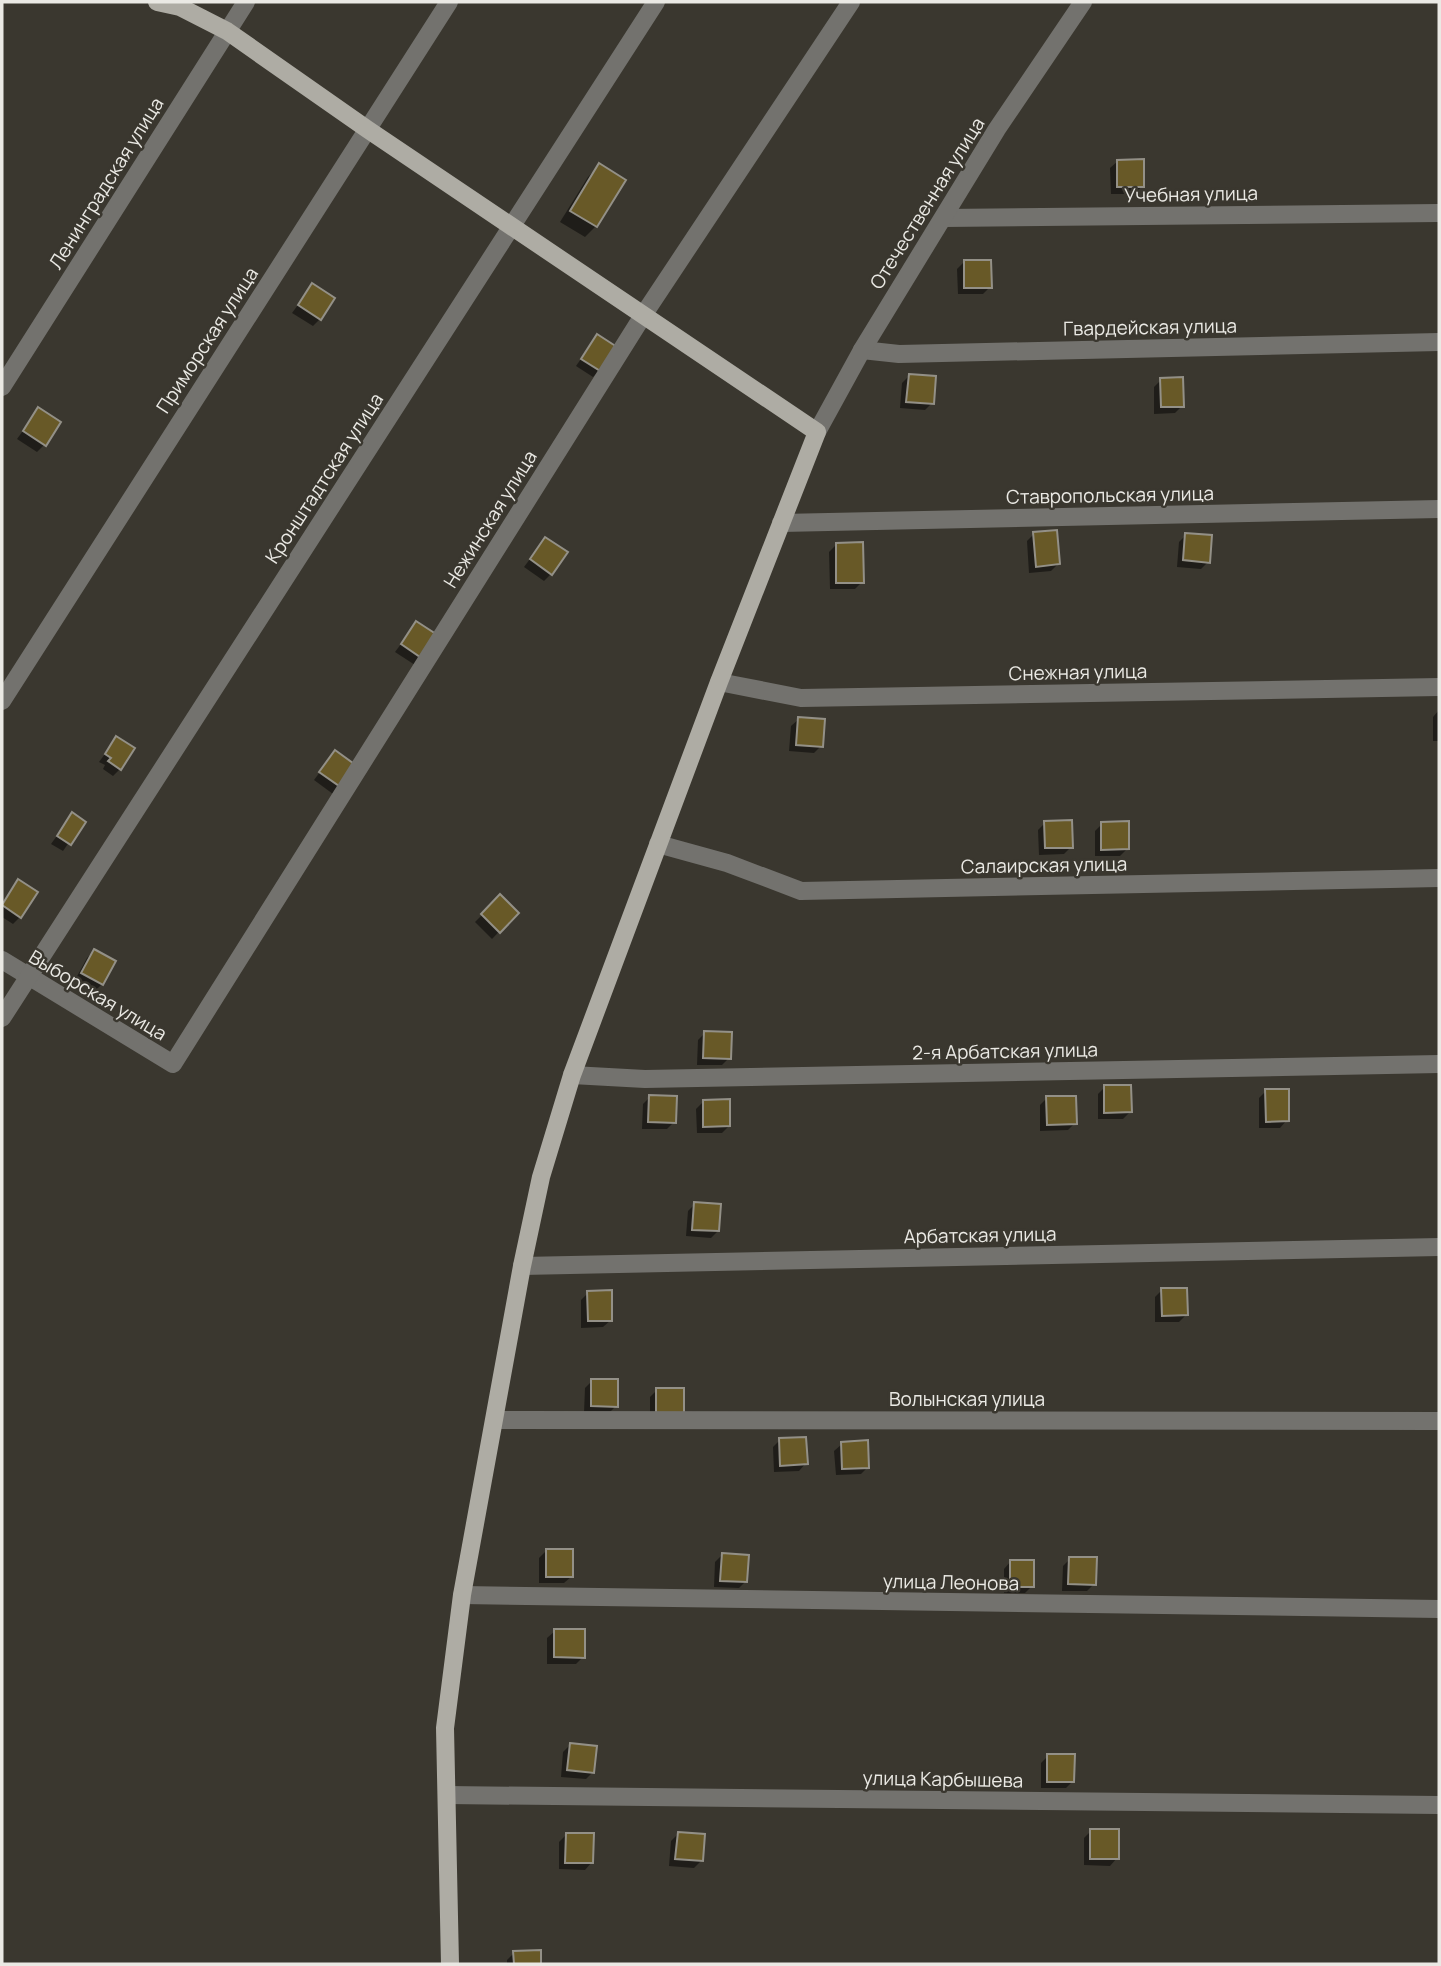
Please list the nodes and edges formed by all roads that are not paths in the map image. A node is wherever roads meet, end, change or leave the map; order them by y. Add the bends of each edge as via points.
1 (157, 2) edge
2 (246, 2) edge
3 (449, 2) edge
4 (656, 2) edge
5 (851, 2) edge
6 (1083, 2) edge
7 (227, 31) junction
8 (367, 129) junction
9 (1439, 213) edge
10 (944, 218) junction
11 (512, 226) junction
12 (644, 314) junction
13 (1439, 341) edge
14 (862, 350) junction
15 (2, 387) edge
16 (817, 432) junction
17 (1439, 509) edge
18 (781, 523) junction
19 (719, 682) junction
20 (1439, 687) edge
21 (2, 701) edge
22 (658, 844) junction
23 (1439, 878) edge
24 (2, 960) edge
25 (27, 976) junction
26 (2, 1018) edge
27 (1439, 1063) edge
28 (173, 1064) joint
29 (572, 1075) junction
30 (1439, 1247) edge
31 (522, 1266) junction
32 (495, 1420) junction
33 (1439, 1421) edge
34 (462, 1595) junction
35 (1439, 1609) edge
36 (447, 1795) junction
37 (1439, 1805) edge
38 (450, 1964) edge

1 - 7 main road via 180,7
2 - 7 street, Ленинградская улица
3 - 8 street, Приморская улица
4 - 11 street, Кронштадтская улица
5 - 12 street, Нежинская улица
6 - 10 street, Отечественная улица
7 - 8 main road
7 - 15 street, Ленинградская улица
8 - 11 main road
8 - 21 street, Приморская улица
9 - 10 street, Учебная улица
10 - 14 street, Отечественная улица
11 - 12 main road
11 - 25 street, Кронштадтская улица
12 - 16 main road
12 - 28 street, Нежинская улица
13 - 14 street, Гвардейская улица via 900,354
14 - 16 street, Отечественная улица
16 - 18 main road
17 - 18 street, Ставропольская улица
18 - 19 main road
19 - 20 street, Снежная улица via 801,698
19 - 22 main road
22 - 23 street, Салаирская улица via 801,891
22 - 29 main road
24 - 25 street, Выборская улица
25 - 26 street, Кронштадтская улица
25 - 28 street, Выборская улица
27 - 29 street, 2-я Арбатская улица via 645,1079
29 - 31 main road via 541,1177
30 - 31 street, Арбатская улица
31 - 32 main road
32 - 33 street, Волынская улица
32 - 34 main road
34 - 35 street, улица Леонова
34 - 36 main road via 445,1728
36 - 37 street, улица Карбышева
36 - 38 main road

